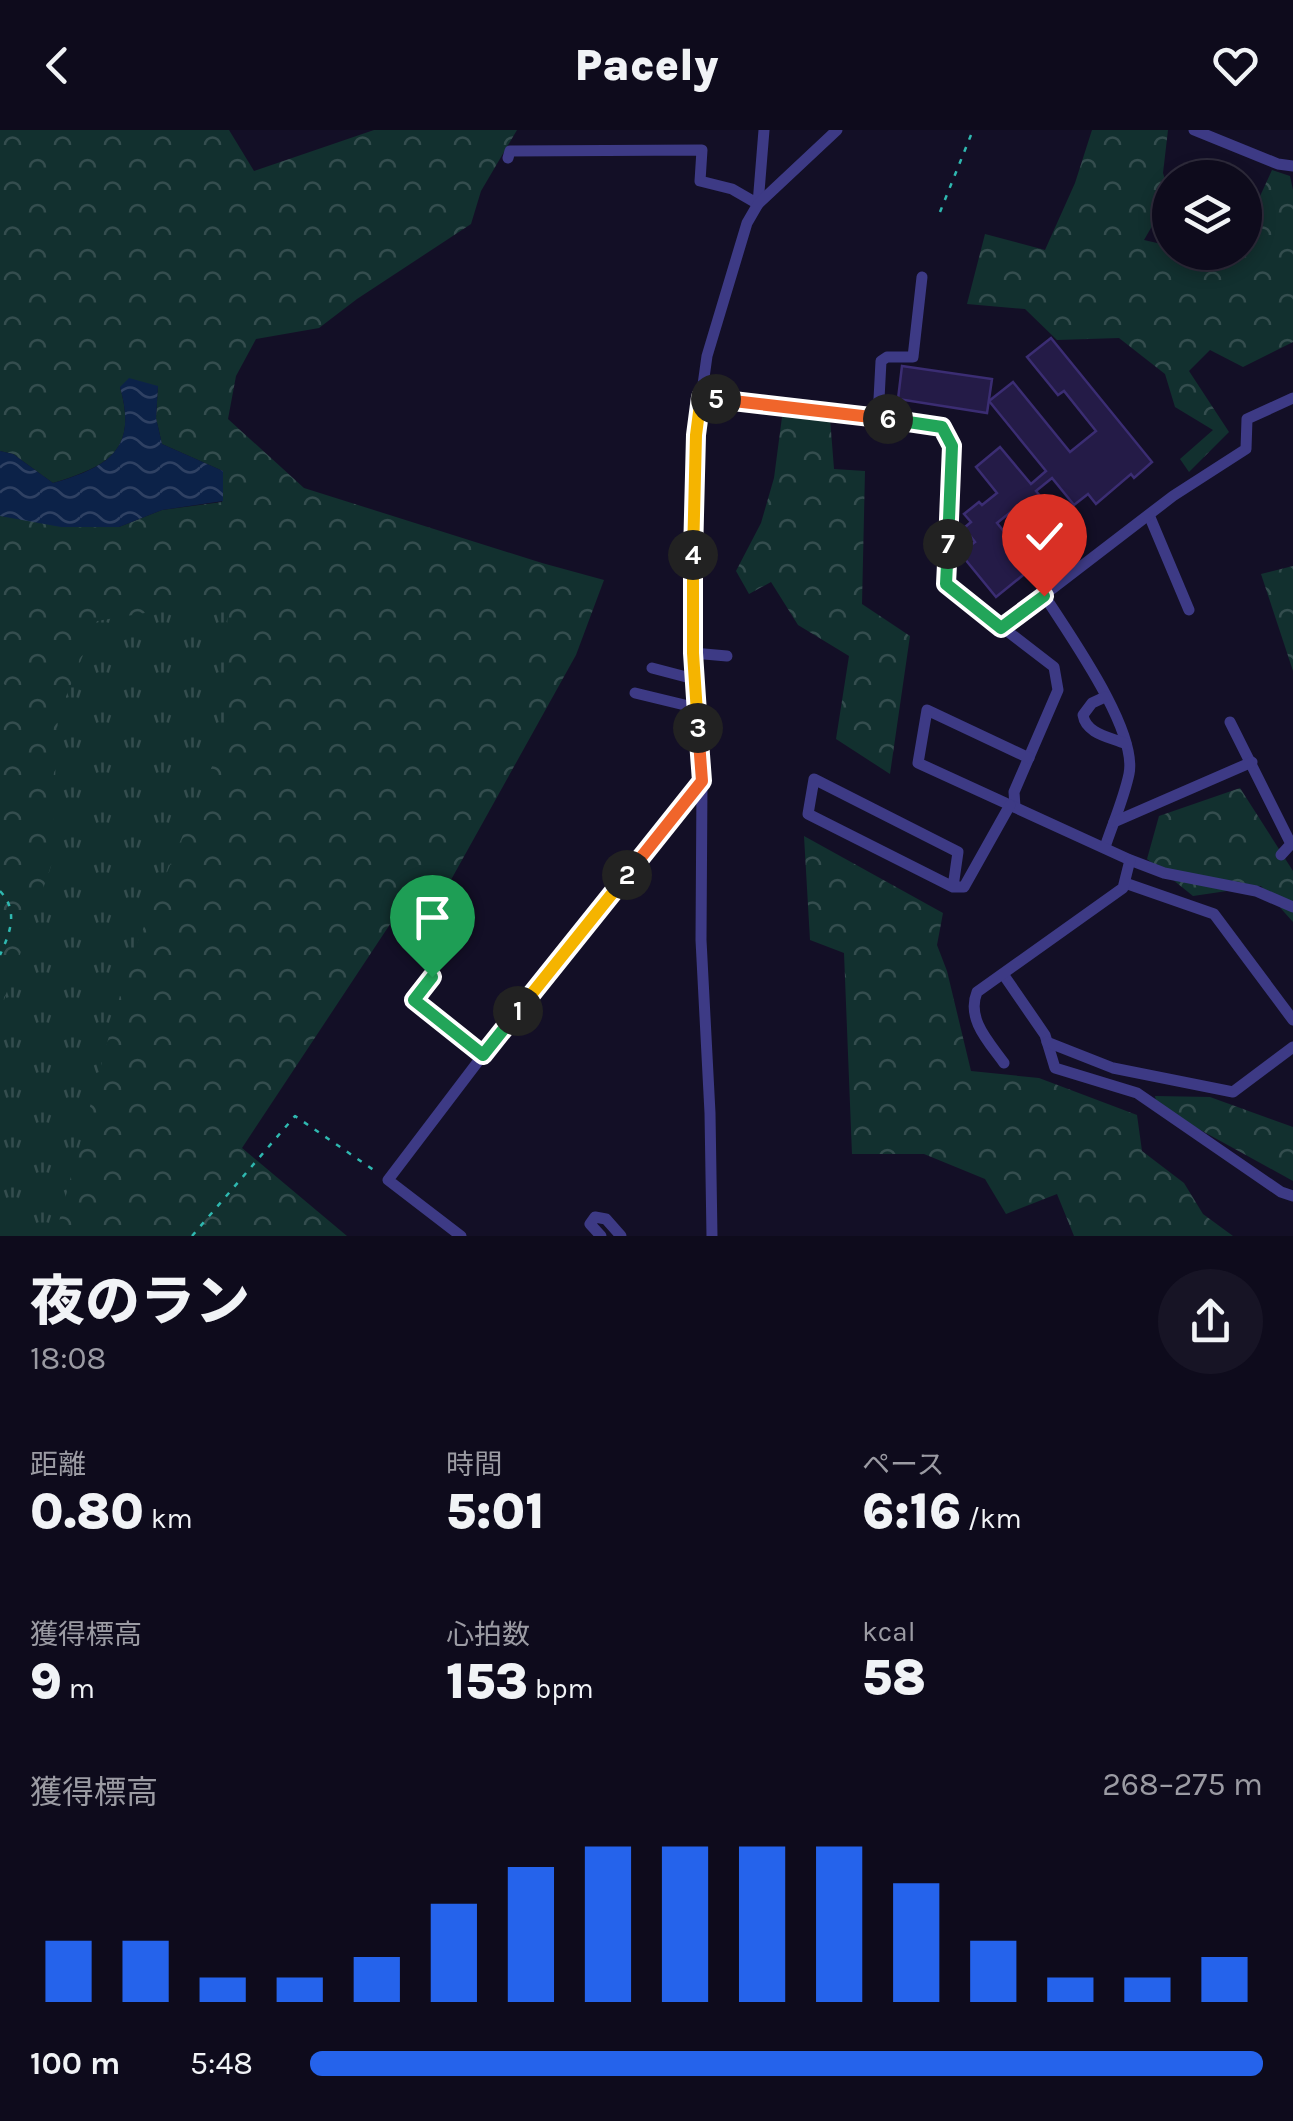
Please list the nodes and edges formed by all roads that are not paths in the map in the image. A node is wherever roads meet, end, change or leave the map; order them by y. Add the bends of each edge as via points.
1 (764, 130) edge
2 (837, 130) edge
3 (1194, 130) edge
4 (508, 158) dead end
5 (1293, 166) edge
6 (758, 204) junction
7 (922, 278) dead end
8 (701, 397) junction
9 (1293, 398) edge
10 (878, 418) junction
11 (1149, 516) junction
12 (1044, 596) junction
13 (1189, 610) dead end
14 (1001, 628) junction
15 (693, 653) junction
16 (727, 656) dead end
17 (652, 668) dead end
18 (694, 679) junction
19 (635, 693) dead end
20 (1105, 697) junction
21 (697, 708) junction
22 (1230, 722) dead end
23 (1126, 744) junction
24 (1029, 758) junction
25 (1252, 762) junction
26 (702, 781) junction
27 (1013, 806) junction
28 (1114, 822) junction
29 (1106, 847) junction
30 (1281, 855) dead end
31 (1130, 860) junction
32 (1125, 883) junction
33 (953, 887) junction
34 (1293, 907) edge
35 (1003, 974) junction
36 (432, 977) dead end
37 (1293, 1020) edge
38 (1047, 1042) junction
39 (1293, 1047) edge
40 (483, 1055) junction
41 (1004, 1063) dead end
42 (1293, 1196) edge
43 (461, 1236) edge
44 (601, 1236) edge
45 (621, 1236) edge
46 (712, 1236) edge

1 - 6 street
2 - 6 street
3 - 5 street
4 - 6 street via 510,150 702,150 700,181
6 - 8 street via 733,262
7 - 10 street via 913,358 881,361
8 - 10 street
8 - 15 street
9 - 11 street via 1247,419 1246,449
10 - 14 street via 942,427 949,436 946,584
11 - 12 street
11 - 13 street
12 - 14 street
12 - 20 street
14 - 24 street via 1054,667 1058,690
15 - 16 street
15 - 18 street
17 - 18 street
18 - 21 street
19 - 21 street
20 - 23 street
20 - 23 street via 1083,715 1084,723
21 - 26 street
22 - 25 street
23 - 28 street via 1130,770
24 - 27 street
24 - 27 street via 927,710 918,762
25 - 28 street
25 - 30 street via 1291,844
26 - 40 street
26 - 46 street
27 - 29 street
27 - 33 street via 964,887
28 - 29 street
29 - 31 street
31 - 32 street
31 - 34 street via 1256,891
32 - 35 street
32 - 37 street via 1214,914
33 - 33 street via 808,814 814,779 958,852
35 - 38 street
35 - 41 street via 977,992 972,1004
36 - 40 street via 414,1000
38 - 39 street via 1113,1068 1233,1092
38 - 42 street via 1055,1068 1137,1094
40 - 43 street via 388,1180
44 - 45 street via 590,1224 594,1217 606,1219

